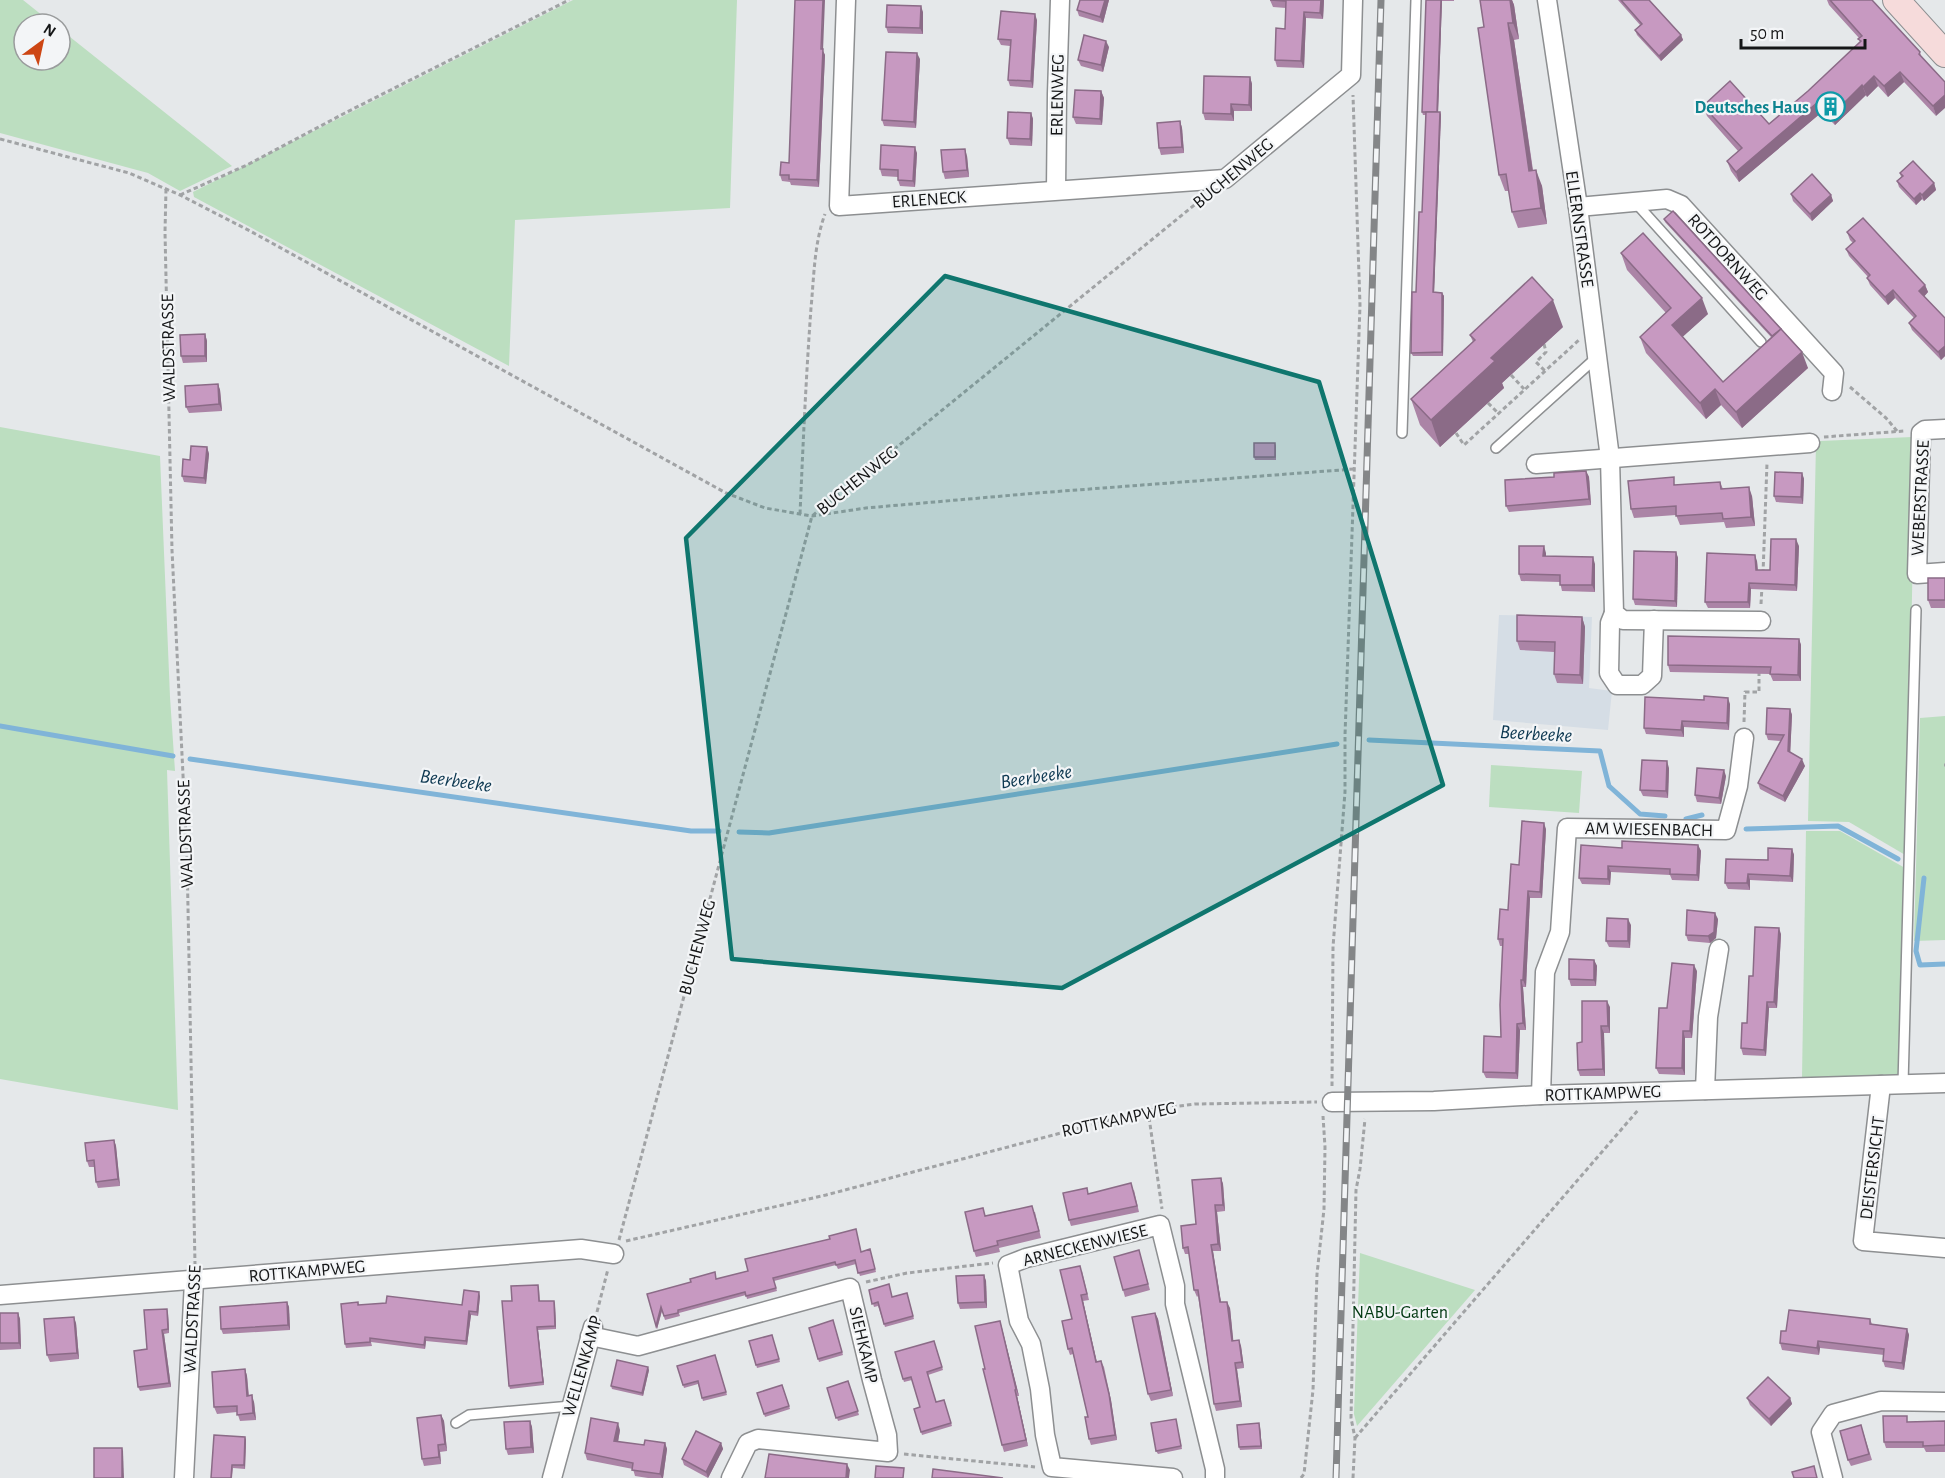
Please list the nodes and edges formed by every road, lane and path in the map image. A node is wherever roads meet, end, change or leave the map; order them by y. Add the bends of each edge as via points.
1 (569, 0) edge
2 (846, 0) edge
3 (1060, 0) edge
4 (1353, 0) edge
5 (1416, 0) edge
6 (1547, 0) edge
7 (1896, 0) edge
8 (1945, 54) edge
9 (1351, 75) junction
10 (0, 139) edge
11 (1225, 179) junction
12 (166, 189) junction
13 (1056, 190) junction
14 (180, 195) junction
15 (1635, 202) junction
16 (839, 206) junction
17 (1578, 207) junction
18 (1593, 327) junction
19 (1761, 342) dead end
20 (1544, 344) edge
21 (1597, 357) junction
22 (1545, 371) junction
23 (1511, 375) edge
24 (1833, 382) joint
25 (1524, 390) junction
26 (1488, 403) edge
27 (1498, 413) junction
28 (1945, 429) edge
29 (1897, 430) junction
30 (1923, 432) junction
31 (1402, 433) dead end
32 (1455, 433) edge
33 (1810, 443) joint
34 (1767, 447) junction
35 (1496, 448) dead end
36 (1610, 458) junction
37 (1536, 464) dead end
38 (1354, 469) junction
39 (800, 514) junction
40 (812, 516) junction
41 (1945, 572) edge
42 (1762, 575) edge
43 (1762, 586) edge
44 (1916, 610) dead end
45 (1614, 613) junction
46 (1654, 620) junction
47 (1761, 621) joint
48 (1759, 668) edge
49 (1744, 738) joint
50 (1719, 949) dead end
51 (1945, 1083) edge
52 (1903, 1084) junction
53 (1881, 1085) junction
54 (1706, 1090) junction
55 (1654, 1091) junction
56 (1541, 1095) junction
57 (1327, 1102) junction
58 (1148, 1110) junction
59 (1365, 1113) dead end
60 (1160, 1226) junction
61 (1945, 1248) edge
62 (616, 1249) junction
63 (1008, 1264) junction
64 (194, 1281) junction
65 (850, 1288) junction
66 (0, 1295) edge
67 (592, 1332) junction
68 (1945, 1402) edge
69 (571, 1406) junction
70 (456, 1423) dead end
71 (1355, 1438) junction
72 (888, 1452) junction
73 (1052, 1467) junction
74 (184, 1478) edge
75 (552, 1478) edge
76 (731, 1478) edge
77 (1173, 1478) edge
78 (1215, 1478) edge
79 (1301, 1478) edge
80 (1353, 1478) edge
81 (1833, 1478) edge

1 - 14 path via 247,165
2 - 16 street
3 - 13 street, ERLENWEG
4 - 9 street
5 - 31 lane
6 - 17 street, ELLERNSTRASSE
7 - 8 main road
9 - 11 street, BUCHENWEG
9 - 38 path via 1360,305
10 - 12 path via 129,173
11 - 13 street, ERLENECK
11 - 40 path, BUCHENWEG
12 - 14 path
12 - 64 path, WALDSTRASSE via 172,550 187,857
13 - 16 street, ERLENECK
14 - 39 path via 726,493 765,508
15 - 17 street, ROTDORNWEG
15 - 19 lane
15 - 24 street, ROTDORNWEG via 1666,199 1681,205
16 - 39 path via 828,205 818,232
17 - 18 street, ELLERNSTRASSE
18 - 21 street, ELLERNSTRASSE
18 - 22 path
20 - 22 path via 1546,352 1536,362
21 - 35 lane
21 - 36 street, ELLERNSTRASSE
22 - 25 path
23 - 25 path
24 - 29 path
25 - 27 path
26 - 27 path
27 - 32 path via 1464,444
28 - 30 street
29 - 30 path
29 - 33 path via 1821,437
30 - 41 street, WEBERSTRASSE via 1917,574
33 - 34 street
34 - 36 street
34 - 42 path
36 - 37 street
36 - 45 street, ELLERNSTRASSE
38 - 40 path via 1037,493
38 - 57 path via 1345,792
39 - 40 path
40 - 62 path, BUCHENWEG
43 - 47 path
44 - 52 lane
45 - 46 street via 1623,620
45 - 46 street, ELLERNSTRASSE via 1610,623 1609,673 1617,685 1642,685 1652,676
46 - 47 street
48 - 49 path via 1759,692 1744,692
49 - 56 street, AM WIESENBACH via 1738,786 1726,830 1567,828 1560,932 1545,972
50 - 54 street via 1708,1017
51 - 52 street, ROTTKAMPWEG
52 - 53 street, ROTTKAMPWEG
53 - 54 street, ROTTKAMPWEG
53 - 61 street, DEISTERSICHT via 1863,1241
54 - 55 street, ROTTKAMPWEG
55 - 56 street, ROTTKAMPWEG
55 - 71 path
56 - 57 street, ROTTKAMPWEG
57 - 58 path, ROTTKAMPWEG via 1195,1104
57 - 79 path via 1313,1390
58 - 60 path via 1162,1210
58 - 62 path, ROTTKAMPWEG
59 - 71 path via 1356,1190 1351,1418
60 - 63 street, ARNECKENWIESE
60 - 78 street, ARNECKENWIESE
62 - 64 street, ROTTKAMPWEG
62 - 67 path, WELLENKAMP
63 - 65 path via 907,1273
63 - 73 street, ARNECKENWIESE via 1019,1320 1031,1344
64 - 66 street, ROTTKAMPWEG
64 - 74 street, WALDSTRASSE
65 - 67 street, SIEHKAMP via 638,1346
65 - 72 street, SIEHKAMP
67 - 69 street, WELLENKAMP
68 - 81 street via 1881,1401 1833,1414 1821,1432
69 - 70 lane via 469,1415
69 - 75 street, WELLENKAMP
71 - 80 path
72 - 73 path
72 - 76 street via 758,1439 748,1443
73 - 77 street

